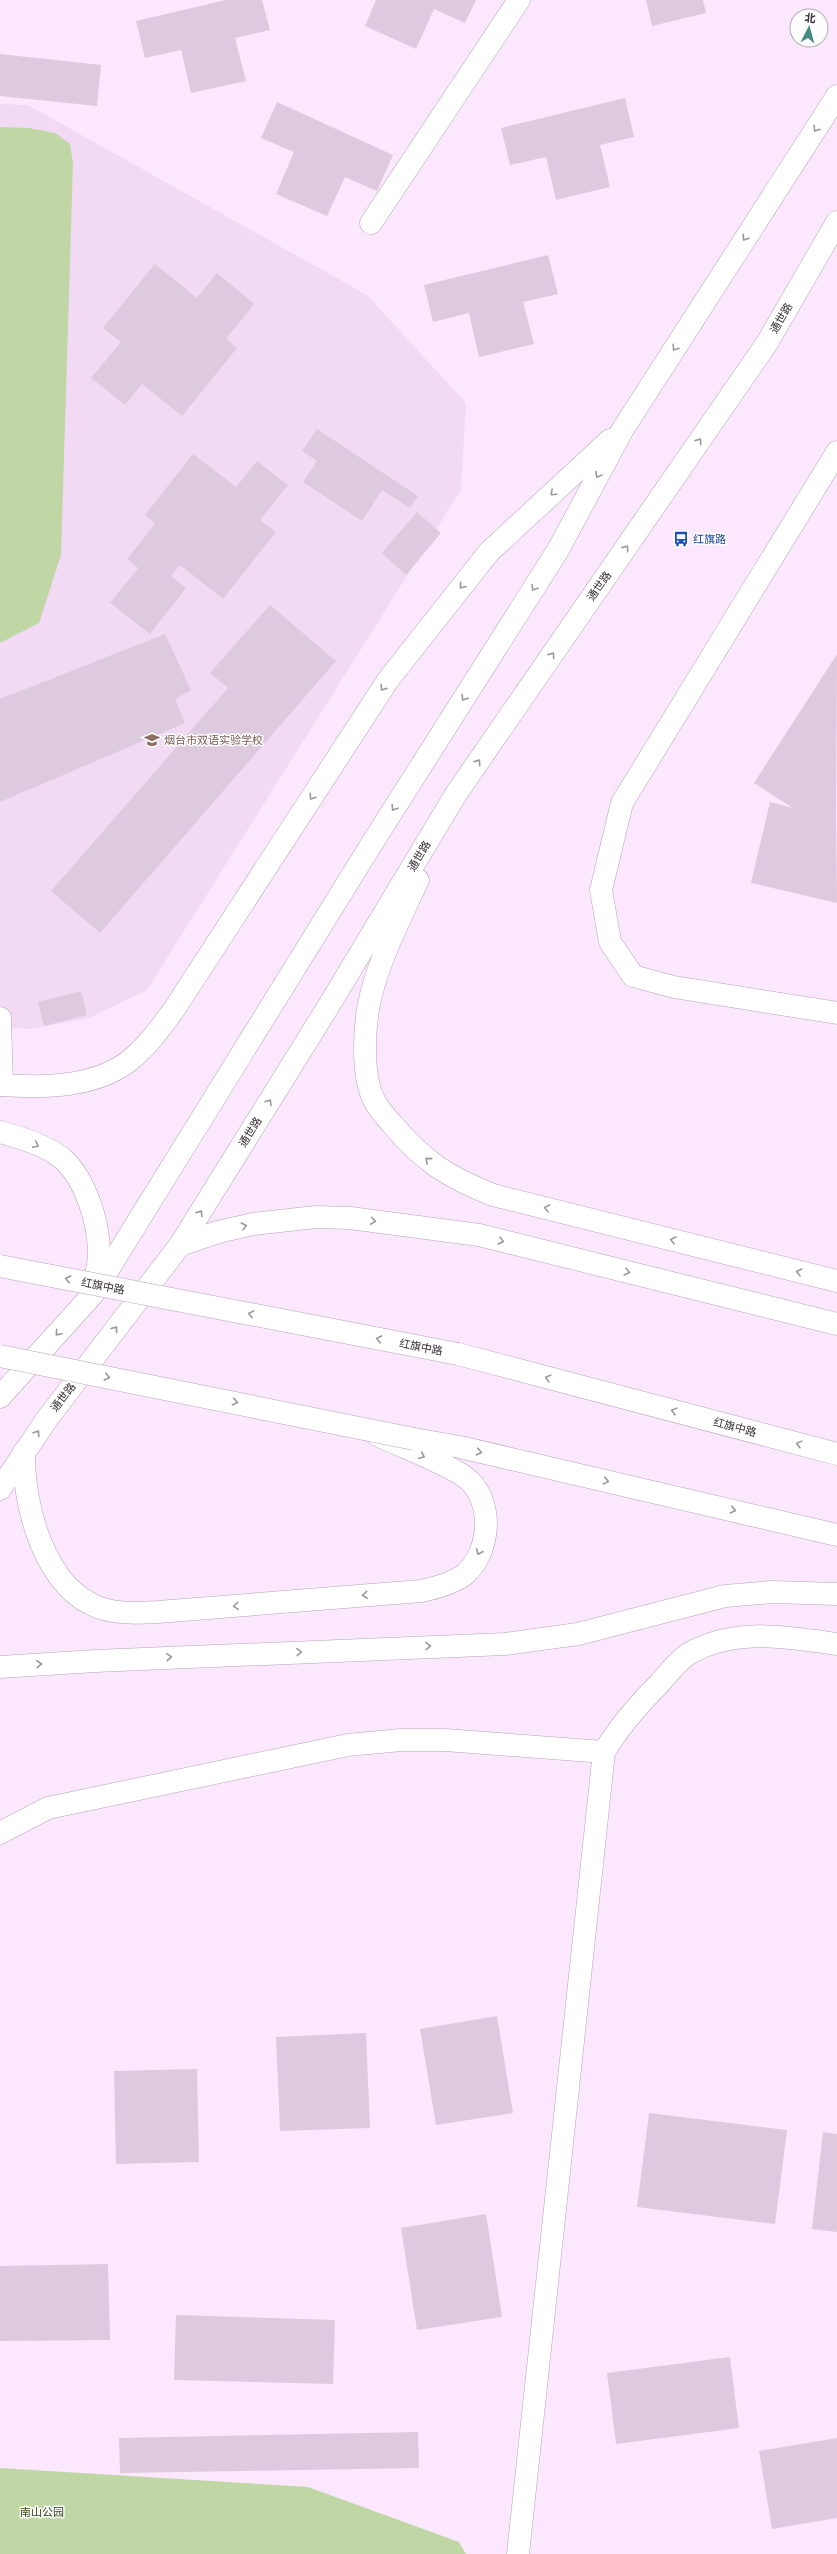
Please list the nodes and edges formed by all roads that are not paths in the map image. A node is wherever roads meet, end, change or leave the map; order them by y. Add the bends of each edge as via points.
1 (519, 0) edge
2 (837, 96) edge
3 (837, 222) edge
4 (371, 223) dead end
5 (623, 429) junction
6 (837, 452) edge
7 (456, 794) junction
8 (837, 1013) edge
9 (0, 1018) edge
10 (1, 1085) edge
11 (0, 1132) edge
12 (180, 1246) junction
13 (0, 1266) edge
14 (837, 1281) edge
15 (93, 1294) junction
16 (837, 1324) edge
17 (0, 1356) edge
18 (2, 1397) edge
19 (361, 1428) junction
20 (24, 1452) junction
21 (837, 1454) edge
22 (0, 1489) edge
23 (837, 1534) edge
24 (837, 1594) edge
25 (837, 1644) edge
26 (0, 1667) edge
27 (604, 1752) junction
28 (0, 1833) edge
29 (518, 2554) edge

1 - 4 main road
2 -> 5 main road
7 -> 3 main road, 通世路 via 767,343
5 -> 10 main road via 489,552 388,680 173,1011 148,1043 122,1066 92,1078 60,1085
5 -> 15 main road via 558,550 367,851
6 - 8 main road via 622,803 601,890 610,942 633,976 674,987
12 -> 7 main road, 通世路 via 328,1008
14 -> 7 main road via 493,1195 457,1180 431,1164 409,1144 386,1117 374,1100 367,1070 367,1023 371,996 380,966
9 - 10 main road
11 -> 15 main road via 18,1137 64,1160 82,1185 96,1225 100,1252
12 -> 16 main road via 218,1232 260,1223 316,1217 350,1218 479,1235
20 -> 12 main road, 通世路
21 -> 13 main road, 红旗中路, bridge via 458,1354
15 -> 18 main road
17 -> 19 main road, bridge
19 -> 20 main road via 466,1477 476,1488 482,1497 486,1514 486,1533 475,1561 464,1574 442,1586 421,1591 158,1612 128,1613 101,1608 77,1595 64,1582 51,1562 36,1530 26,1496
19 -> 23 main road, bridge via 460,1447
20 - 22 main road, 通世路
26 -> 24 main road via 505,1644 578,1634 724,1596 772,1592
25 - 27 main road via 776,1636 743,1636 713,1643 689,1654 640,1702 618,1728
27 - 28 main road via 445,1740 401,1740 348,1745 48,1808
27 - 29 main road

